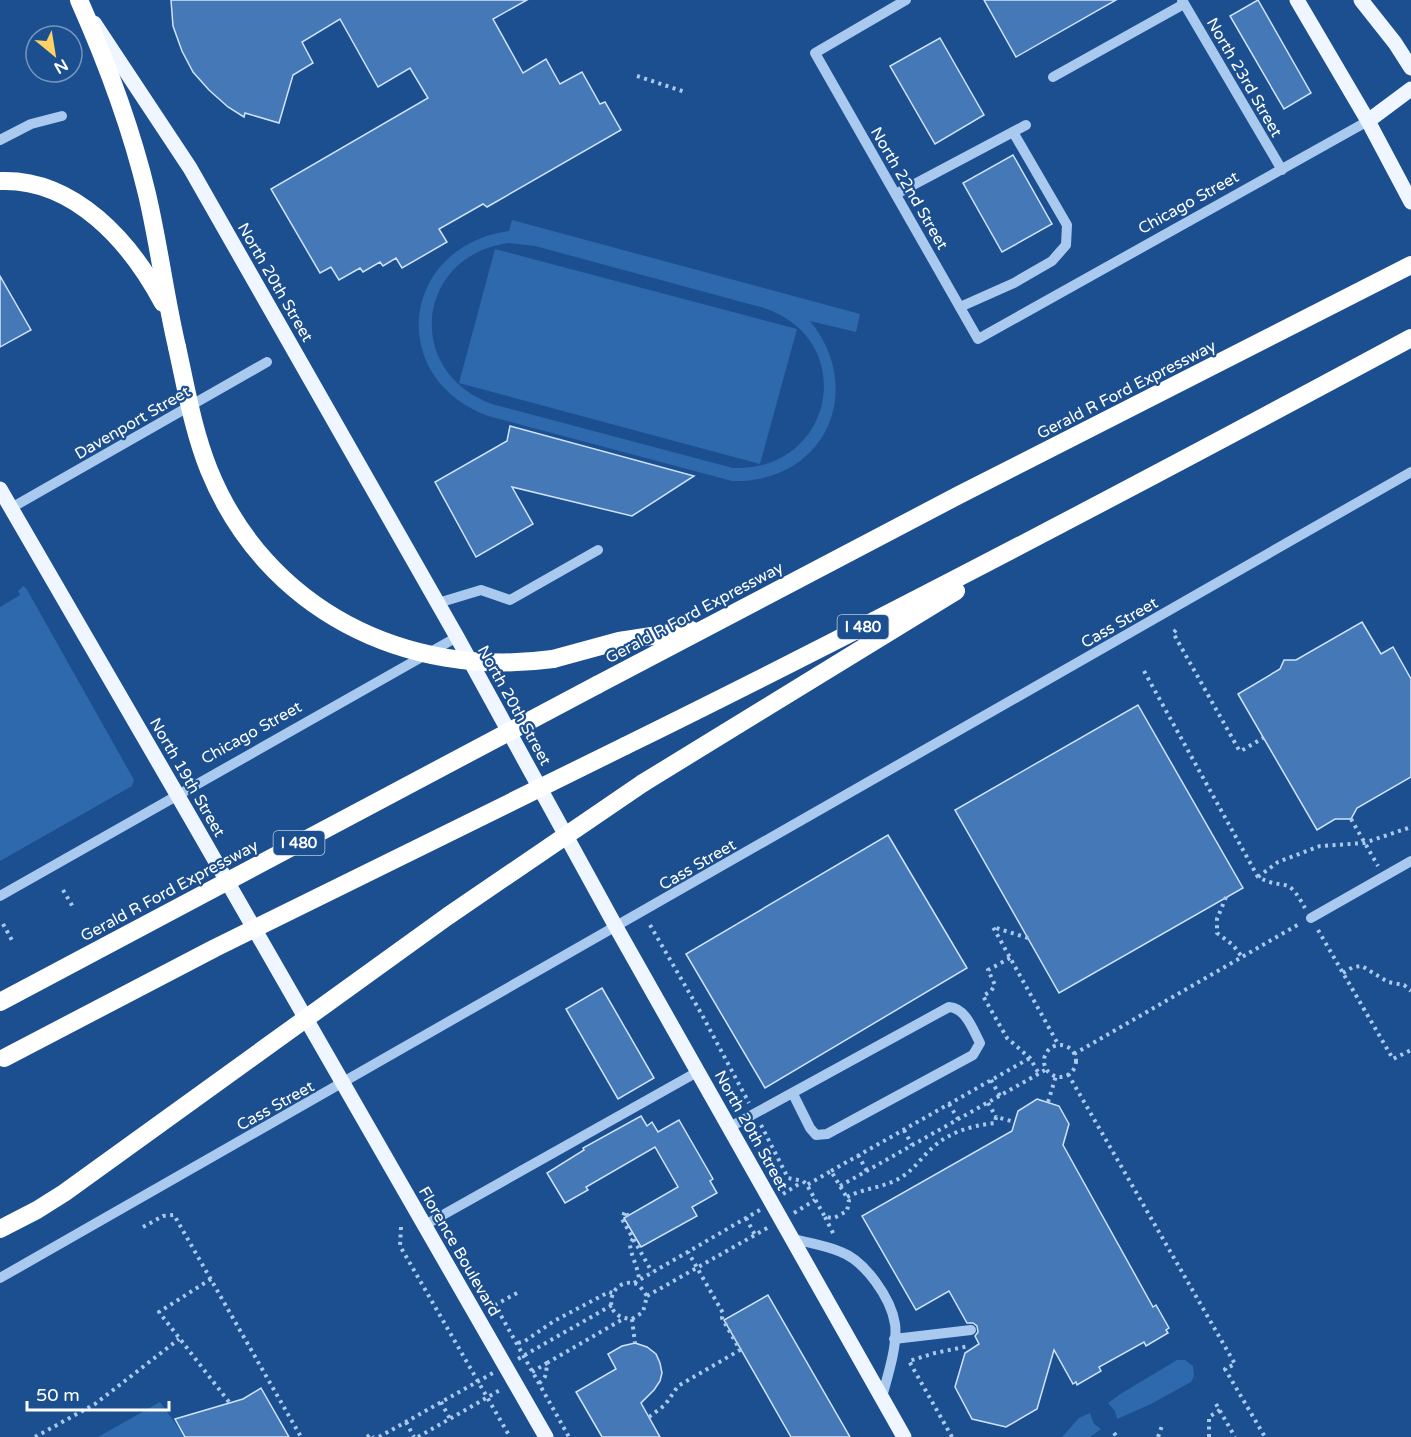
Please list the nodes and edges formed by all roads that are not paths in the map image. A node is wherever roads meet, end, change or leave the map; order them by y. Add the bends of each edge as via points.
1 (79, 0) edge
2 (1297, 0) edge
3 (1361, 0) edge
4 (899, 2) edge
5 (1183, 2) edge
6 (1411, 68) edge
7 (1053, 77) dead end
8 (1411, 89) edge
9 (63, 116) dead end
10 (1368, 121) junction
11 (1026, 125) dead end
12 (1013, 132) junction
13 (0, 140) edge
14 (1282, 170) junction
15 (0, 181) edge
16 (896, 194) junction
17 (1411, 202) edge
18 (1411, 257) edge
19 (1411, 265) edge
20 (1348, 296) junction
21 (960, 307) junction
22 (170, 316) junction
23 (1411, 338) edge
24 (978, 339) joint
25 (267, 362) dead end
26 (1410, 473) edge
27 (0, 489) edge
28 (1099, 505) junction
29 (11, 508) junction
30 (598, 550) dead end
31 (438, 603) junction
32 (705, 628) junction
33 (458, 637) junction
34 (177, 794) junction
35 (1411, 861) edge
36 (0, 896) edge
37 (1311, 918) road end
38 (616, 927) junction
39 (0, 1002) edge
40 (0, 1061) edge
41 (699, 1071) junction
42 (343, 1084) junction
43 (793, 1094) junction
44 (730, 1128) junction
45 (425, 1225) junction
46 (0, 1228) edge
47 (791, 1238) junction
48 (0, 1278) edge
49 (971, 1330) dead end
50 (894, 1339) junction
51 (882, 1397) junction
52 (546, 1437) edge
53 (904, 1437) edge

1 - 22 highway via 115,84 139,165
1 - 31 main road, North 20th Street via 190,168
2 - 10 main road
3 - 6 main road
4 - 16 street, North 22nd Street via 815,53
5 - 7 street
5 - 14 street, North 23rd Street
8 - 10 main road, Chicago Street
9 - 13 street via 31,124
10 - 14 street, Chicago Street
10 - 17 main road
11 - 12 street
12 - 16 street
12 - 21 street via 1067,225 1066,245 1052,261
14 - 24 street, Chicago Street
15 - 22 highway via 47,189 94,215 135,260
16 - 21 street, North 22nd Street
18 - 20 highway
19 - 20 highway, Gerald R Ford Expressway / I 480
20 - 32 highway, Gerald R Ford Expressway / I 480
21 - 24 street, North 22nd Street
22 - 32 highway, bridge via 197,438 223,499 254,547 277,572 339,620 380,640 433,656 515,662
23 - 28 highway, I 480
25 - 29 street, Davenport Street
26 - 38 street, Cass Street
27 - 29 main road, North 19th Street
28 - 40 highway, I 480, bridge via 825,646 214,948
28 - 46 highway, bridge via 643,783 448,916 64,1193
29 - 34 main road, North 19th Street
30 - 31 street via 510,600 481,590
31 - 33 main road, North 20th Street
32 - 39 highway, Gerald R Ford Expressway / I 480, bridge
33 - 34 street, Chicago Street
33 - 38 main road, North 20th Street
34 - 36 street, Chicago Street
34 - 42 main road, North 19th Street
35 - 37 street
38 - 41 main road, North 20th Street
38 - 42 street, Cass Street
41 - 44 main road, North 20th Street
41 - 45 street
42 - 45 main road, Florence Boulevard
42 - 48 street, Cass Street
43 - 43 street via 949,1007 963,1013 980,1043 973,1055 827,1134 816,1136
43 - 44 street
44 - 47 main road, North 20th Street
45 - 52 main road, Florence Boulevard
47 - 50 street via 839,1251 866,1270 881,1288 895,1324
47 - 51 main road, North 20th Street
49 - 50 street
50 - 51 street
51 - 53 main road, North 20th Street

